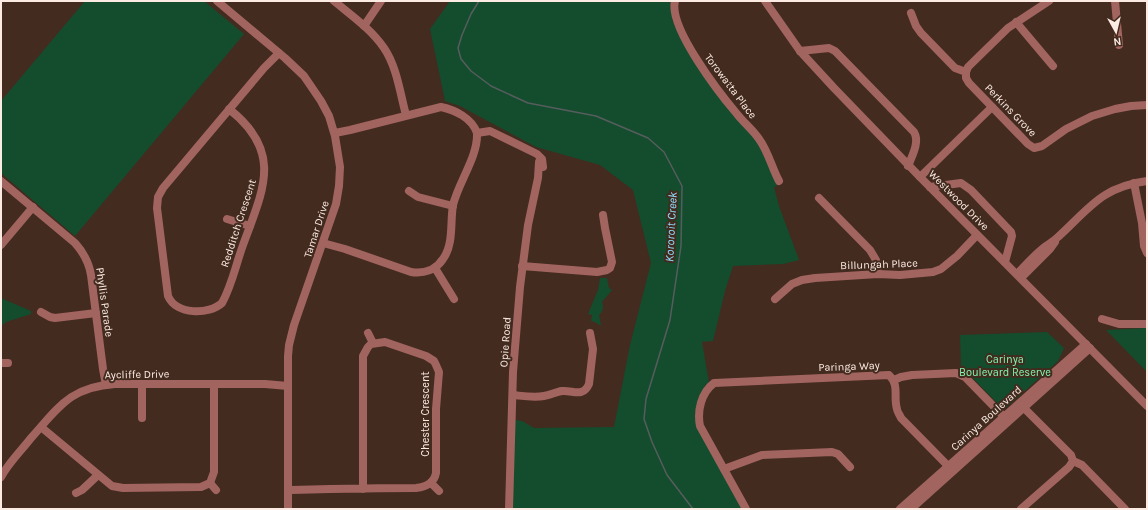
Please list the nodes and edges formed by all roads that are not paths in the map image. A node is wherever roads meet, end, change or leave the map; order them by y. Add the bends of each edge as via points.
1 (217, 1) edge
2 (334, 1) edge
3 (381, 1) edge
4 (675, 1) edge
5 (1049, 1) edge
6 (1116, 1) edge
7 (768, 2) edge
8 (912, 13) dead end
9 (1016, 22) junction
10 (364, 26) junction
11 (1119, 45) dead end
12 (277, 51) junction
13 (800, 51) junction
14 (1053, 66) dead end
15 (966, 72) junction
16 (1147, 105) edge
17 (992, 107) junction
18 (229, 109) junction
19 (406, 115) junction
20 (477, 133) junction
21 (335, 134) junction
22 (908, 166) junction
23 (920, 178) junction
24 (1, 181) edge
25 (779, 181) dead end
26 (1147, 181) edge
27 (1134, 183) junction
28 (930, 187) junction
29 (409, 191) dead end
30 (819, 198) dead end
31 (453, 206) junction
32 (32, 207) junction
33 (604, 215) dead end
34 (227, 219) dead end
35 (250, 226) junction
36 (977, 236) junction
37 (324, 242) junction
38 (1, 245) edge
39 (1147, 253) edge
40 (1006, 262) junction
41 (522, 266) junction
42 (435, 268) junction
43 (878, 274) junction
44 (1019, 276) junction
45 (454, 299) dead end
46 (775, 299) dead end
47 (174, 305) junction
48 (166, 311) dead end
49 (41, 312) dead end
50 (96, 313) junction
51 (1106, 323) dead end
52 (1147, 324) edge
53 (368, 333) dead end
54 (590, 333) dead end
55 (373, 343) junction
56 (1088, 346) junction
57 (894, 380) junction
58 (214, 384) junction
59 (288, 384) junction
60 (104, 385) junction
61 (142, 385) junction
62 (513, 395) junction
63 (1021, 406) junction
64 (1147, 406) edge
65 (142, 418) dead end
66 (1006, 419) junction
67 (41, 427) junction
68 (1073, 461) junction
69 (850, 467) dead end
70 (724, 469) junction
71 (951, 469) junction
72 (98, 475) junction
73 (1, 477) edge
74 (210, 483) junction
75 (431, 483) junction
76 (363, 488) junction
77 (288, 489) junction
78 (216, 490) dead end
79 (439, 490) dead end
80 (76, 494) dead end
81 (288, 509) edge
82 (509, 509) edge
83 (746, 509) edge
84 (901, 509) edge
85 (911, 509) edge
86 (1021, 509) edge
87 (1124, 509) edge

1 - 12 street, Tamar Drive
2 - 10 street
3 - 10 street
4 - 25 street, Torowatta Place via 677,22 684,37 714,84 759,139
5 - 9 street
6 - 11 street
7 - 13 street, Westwood Drive
8 - 15 street via 921,33 955,68
9 - 14 street
9 - 15 street via 970,65
10 - 19 street via 378,40 390,58
12 - 18 street
12 - 21 street, Tamar Drive via 310,84 325,108
13 - 22 street, Westwood Drive
13 - 22 street via 829,48 835,50 914,132 916,142
15 - 17 street, Perkins Grove via 969,83
16 - 17 street, Perkins Grove via 1115,109 1092,116 1036,148 1028,144
17 - 23 street
18 - 35 street, Redditch Crescent via 253,133 265,165 264,184
18 - 47 street via 158,197 157,208 167,291
19 - 20 street via 446,108 467,119
19 - 21 street
20 - 31 street via 476,148
20 - 41 street, Opie Road via 490,132 522,148 541,162
21 - 37 street, Tamar Drive via 339,186
22 - 23 street, Westwood Drive
23 - 28 street, Westwood Drive
24 - 32 street, Phyllis Parade
26 - 27 street
27 - 39 street
27 - 44 street via 1114,189 1086,209 1046,246
28 - 36 street, Westwood Drive
28 - 40 street via 961,183 971,190 1011,232
29 - 31 street via 418,197
30 - 43 street via 870,250 876,260
31 - 42 street via 448,249 443,260
32 - 38 street
32 - 50 street, Phyllis Parade via 76,243 84,253 90,268
33 - 41 street via 612,257 608,270 597,272
34 - 35 street
35 - 47 street, Redditch Crescent via 218,307 188,310
36 - 40 street, Westwood Drive
36 - 43 street, Billungah Place via 956,256 933,272
37 - 42 street via 411,272
37 - 59 street, Tamar Drive via 291,335
40 - 44 street, Westwood Drive
41 - 62 street, Opie Road
42 - 45 street
43 - 46 street, Billungah Place via 802,280 792,284
44 - 56 street, Westwood Drive
47 - 48 street
49 - 50 street via 55,318
50 - 60 street, Phyllis Parade
51 - 52 street
53 - 55 street
54 - 62 street via 593,349 589,384 584,391 561,391 537,397
55 - 75 street, Chester Crescent via 389,342 426,356 434,361 438,369 436,473
55 - 76 street via 365,351 362,361
56 - 63 street, Carinya Boulevard
56 - 64 street, Westwood Drive
57 - 66 street via 912,375 956,373 965,377
57 - 70 street, Paringa Way via 888,375 714,383 707,389 698,418
57 - 71 street, Paringa Way via 897,409 901,418
58 - 59 street, Aycliffe Drive
58 - 61 street, Aycliffe Drive
58 - 74 street via 214,467
59 - 77 street, Tamar Drive
60 - 61 street, Aycliffe Drive
60 - 67 street, Aycliffe Drive via 84,390 67,400
61 - 65 street
62 - 82 street, Opie Road
63 - 66 street, Carinya Boulevard
63 - 68 street via 1071,455
66 - 71 street, Carinya Boulevard
67 - 72 street
67 - 73 street, Aycliffe Drive
68 - 86 street via 1070,467
68 - 87 street via 1082,465
69 - 70 street via 838,454 832,452 762,455
70 - 83 street
71 - 84 street, Carinya Boulevard
71 - 85 street, Carinya Boulevard
72 - 74 street via 119,488 201,488
72 - 80 street
74 - 78 street
75 - 76 street via 416,488
75 - 79 street
76 - 77 street
77 - 81 street, Tamar Drive

